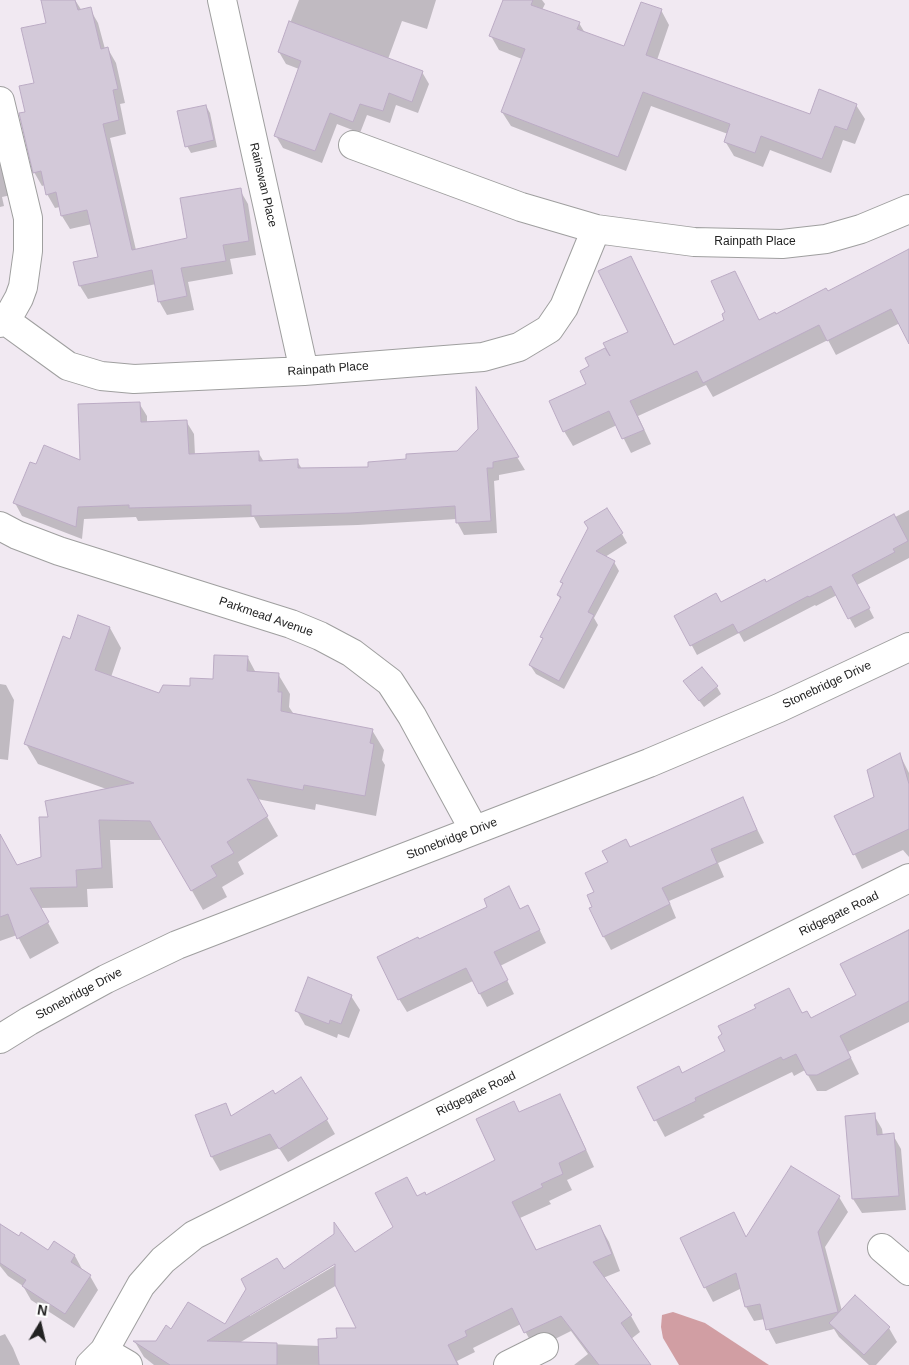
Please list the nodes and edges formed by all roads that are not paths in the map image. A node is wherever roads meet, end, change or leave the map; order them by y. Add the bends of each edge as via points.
1 (222, 0) edge
2 (0, 101) edge
3 (352, 145) dead end
4 (909, 209) edge
5 (596, 229) junction
6 (3, 322) edge
7 (304, 371) junction
8 (0, 526) edge
9 (909, 647) edge
10 (474, 830) junction
11 (909, 878) edge
12 (0, 1039) edge
13 (882, 1248) dead end
14 (909, 1271) edge
15 (544, 1347) dead end
16 (97, 1358) edge
17 (128, 1365) edge
18 (508, 1365) edge

1 - 7 street, Rainswan Place
2 - 6 street, Rainpath Place via 28,218 23,287
3 - 5 street, Rainpath Place via 521,207
4 - 5 street, Rainpath Place via 861,230 826,239 782,244 694,242
5 - 7 street, Rainpath Place via 564,307 549,329 519,347 484,356
6 - 7 street, Rainpath Place via 68,366 101,376 134,378
8 - 10 street, Parkmead Avenue via 60,551 291,624 352,653 390,682
9 - 10 street, Stonebridge Drive via 666,756
10 - 12 street, Stonebridge Drive via 177,945 106,978
11 - 16 street, Ridgegate Road via 194,1235 163,1260 141,1285
13 - 14 street
15 - 18 street
16 - 17 street

